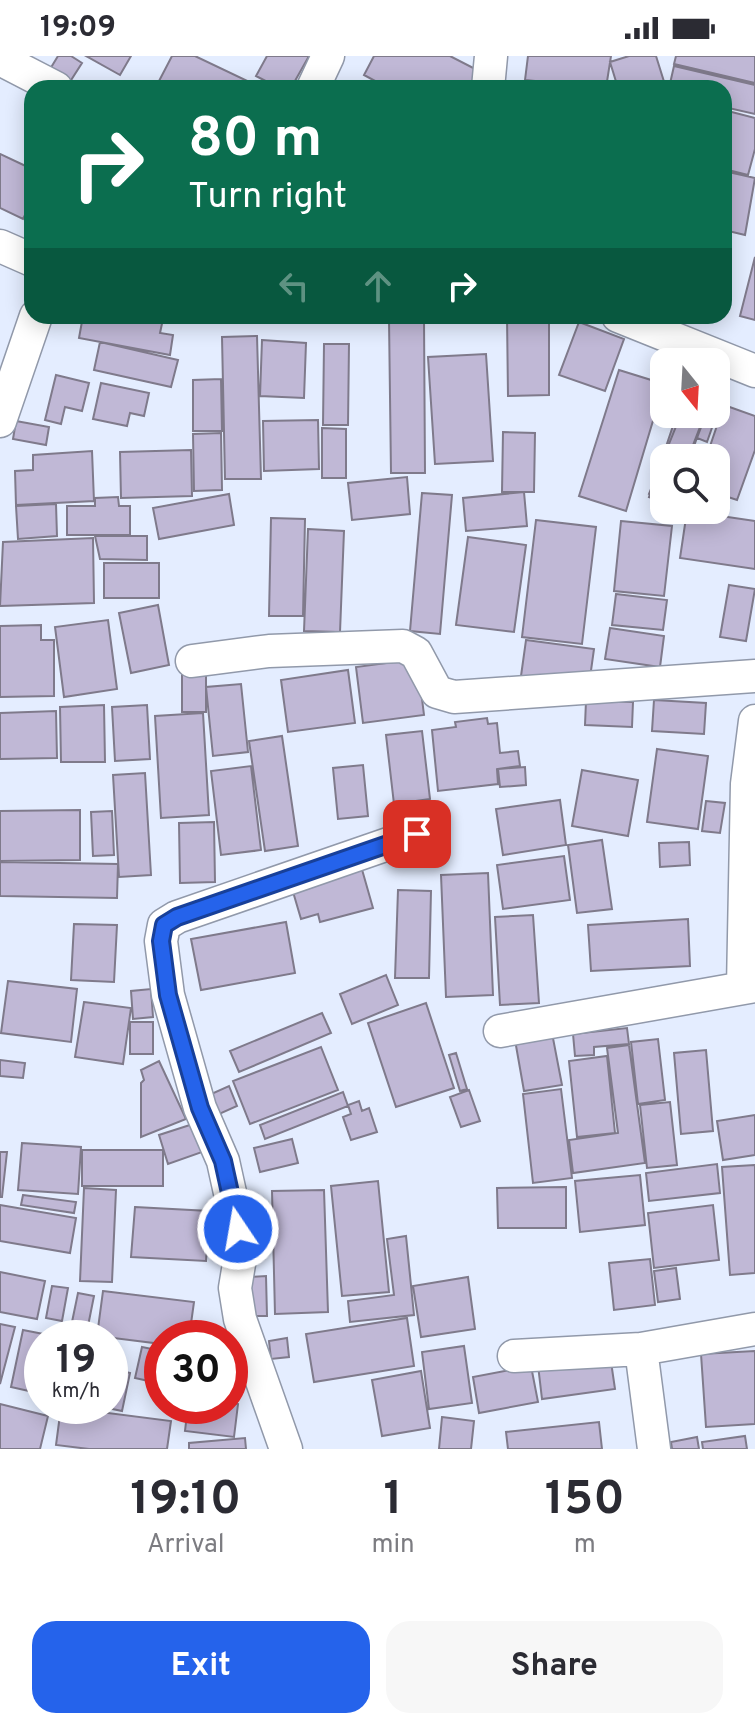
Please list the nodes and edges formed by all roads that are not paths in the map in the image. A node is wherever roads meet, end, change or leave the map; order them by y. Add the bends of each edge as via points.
1 (328, 56) edge
2 (491, 56) edge
3 (0, 59) edge
4 (41, 80) edge
5 (317, 80) edge
6 (489, 80) edge
7 (0, 246) edge
8 (24, 256) edge
9 (33, 324) edge
10 (638, 324) edge
11 (755, 371) edge
12 (0, 421) edge
13 (192, 661) dead end
14 (755, 676) edge
15 (755, 721) edge
16 (417, 834) dead end
17 (749, 986) edge
18 (500, 1031) dead end
19 (755, 1329) edge
20 (641, 1349) junction
21 (514, 1356) dead end
22 (286, 1449) edge
23 (654, 1449) edge

1 - 5 street
2 - 6 street
3 - 4 street
7 - 8 street
9 - 12 street
10 - 11 street
13 - 14 street via 269,651 403,646 416,653 437,692 454,697
15 - 17 street via 747,784
16 - 22 street via 164,925 168,995 200,1108 223,1161 238,1229 235,1288 240,1319
17 - 18 street
19 - 20 street
20 - 21 street
20 - 23 street

